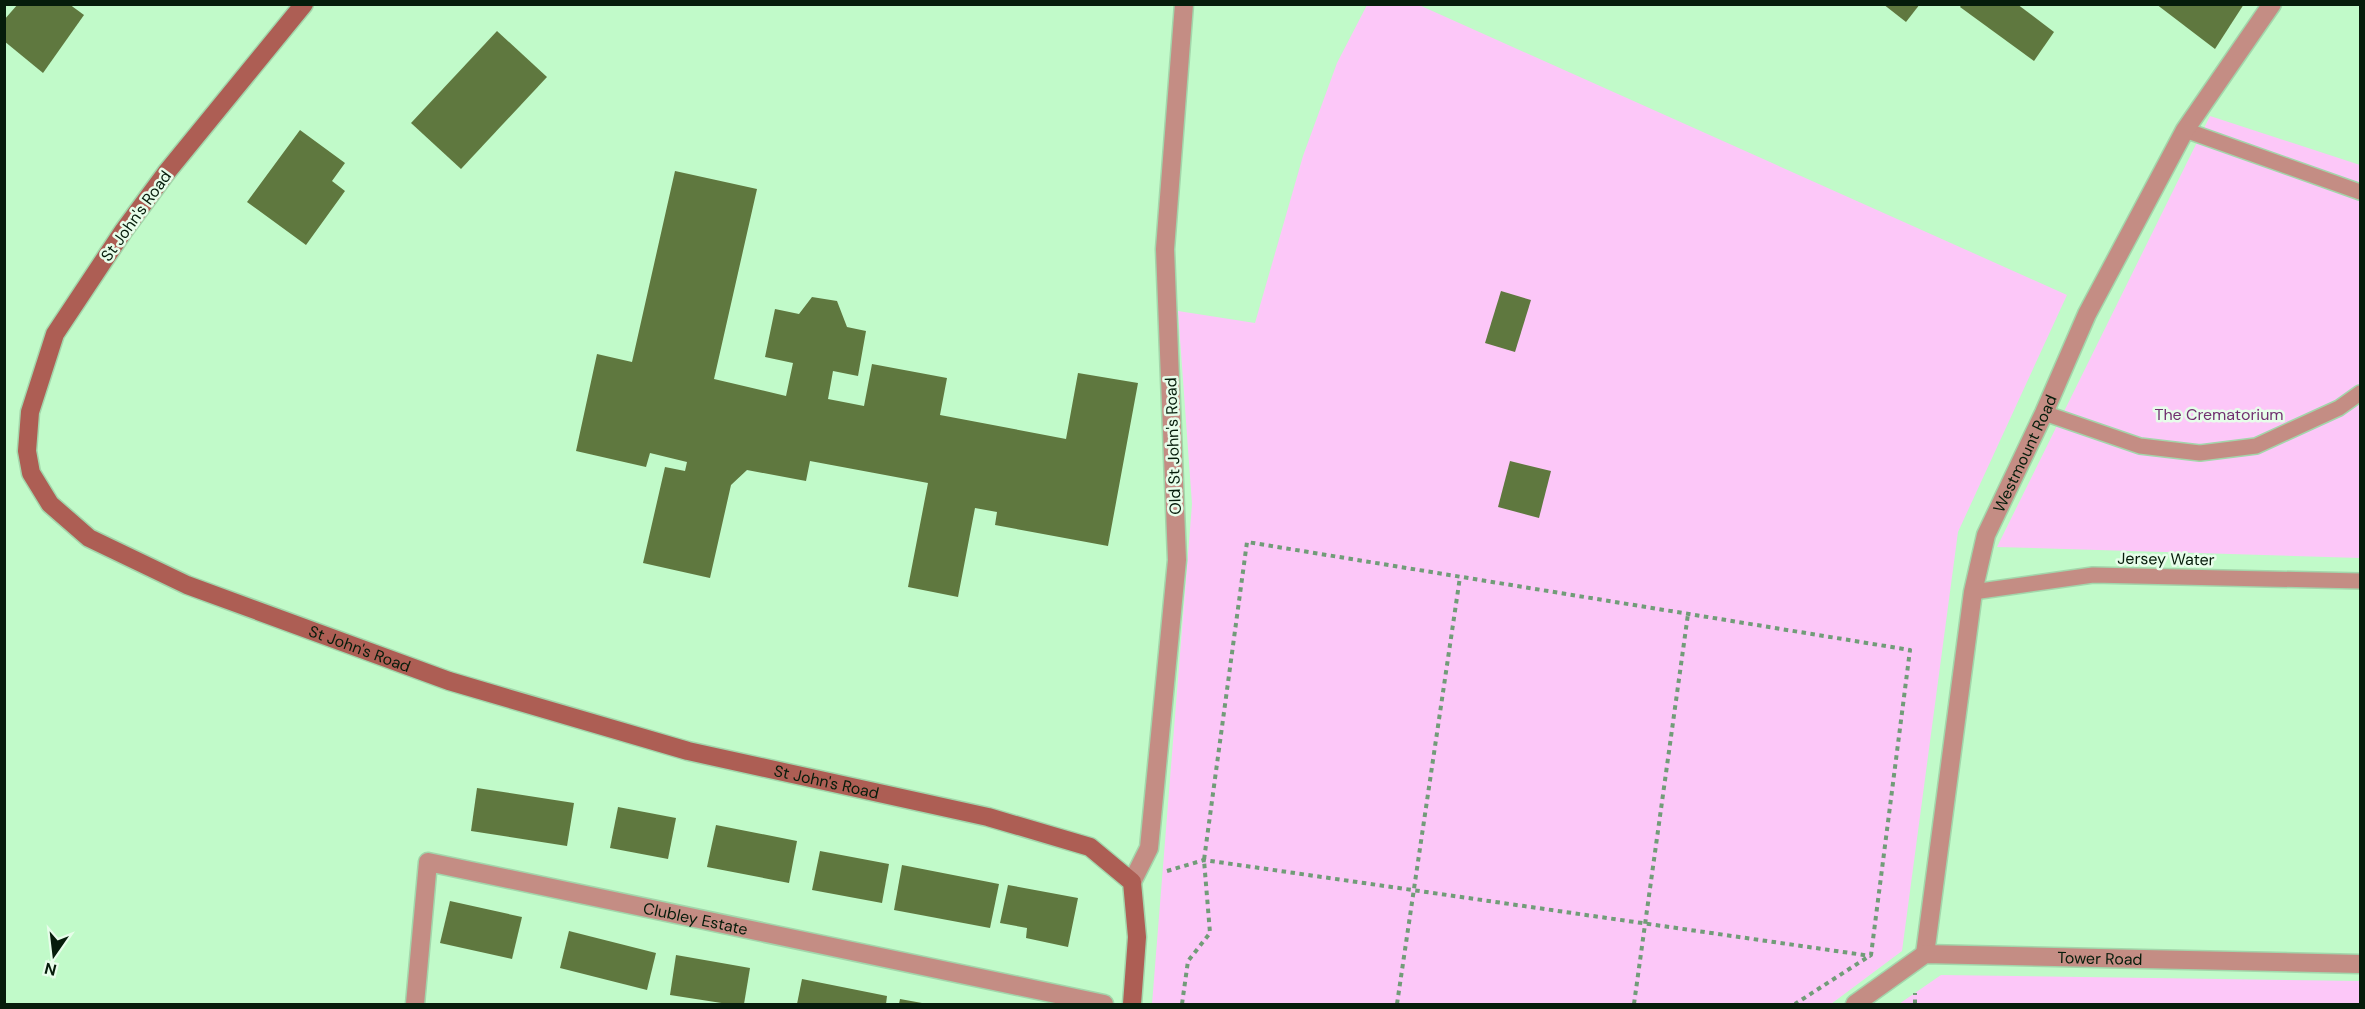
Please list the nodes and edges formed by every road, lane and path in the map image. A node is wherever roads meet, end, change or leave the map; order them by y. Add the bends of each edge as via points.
1 (304, 4) edge
2 (1184, 4) edge
3 (2272, 4) edge
4 (2185, 130) junction
5 (2361, 192) edge
6 (2361, 393) edge
7 (2044, 413) junction
8 (1460, 577) junction
9 (2361, 581) edge
10 (1973, 592) junction
11 (1688, 614) junction
12 (1204, 860) junction
13 (1132, 882) junction
14 (1413, 890) junction
15 (1644, 923) junction
16 (1925, 954) junction
17 (1871, 955) junction
18 (2361, 964) edge
19 (1895, 975) junction
20 (414, 1005) edge
21 (1104, 1005) edge
22 (1132, 1005) edge
23 (1182, 1005) edge
24 (1397, 1005) edge
25 (1634, 1005) edge
26 (1795, 1005) edge
27 (1855, 1005) edge

1 - 13 main road, St John's Road via 166,173 55,334 30,412 27,451 31,473 50,504 89,538 187,585 449,681 688,751 1000,820 1090,847
2 - 13 street, Old St John's Road via 1165,249 1177,560 1149,848
3 - 4 street, Westmount Road
4 - 5 lane
4 - 7 street, Westmount Road via 2087,314
6 - 7 lane via 2339,408 2256,446 2200,453 2140,446
7 - 10 street, Westmount Road via 1986,535
8 - 11 path
8 - 12 path via 1247,542
8 - 14 path
9 - 10 lane, Jersey Water via 2093,575
10 - 16 street, Westmount Road
11 - 15 path
11 - 17 path via 1910,650
12 - 13 path
12 - 14 path
12 - 23 path via 1210,933 1188,961
13 - 22 main road via 1137,937
14 - 15 path
14 - 24 path
15 - 17 path
15 - 25 path
16 - 18 street, Tower Road
16 - 19 street
17 - 19 path
17 - 26 path
19 - 27 street
20 - 21 street, Clubley Estate via 428,861

